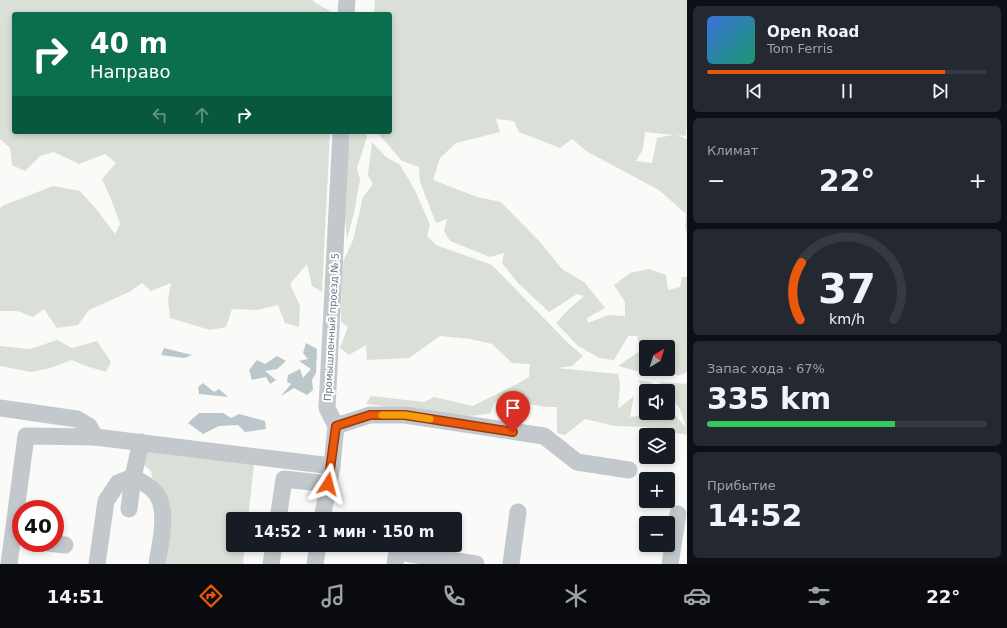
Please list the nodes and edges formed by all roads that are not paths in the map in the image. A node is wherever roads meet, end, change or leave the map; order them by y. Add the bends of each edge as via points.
1 (347, 0) edge
2 (346, 12) edge
3 (341, 134) edge
4 (0, 408) edge
5 (336, 426) junction
6 (95, 437) junction
7 (141, 442) junction
8 (332, 466) junction
9 (629, 470) dead end
10 (133, 477) junction
11 (328, 484) junction
12 (129, 509) dead end
13 (279, 512) edge
14 (323, 512) edge
15 (518, 512) dead end
16 (678, 514) dead end
17 (11, 538) edge
18 (273, 552) edge
19 (317, 552) edge
20 (9, 564) edge
21 (97, 564) edge
22 (157, 564) edge
23 (271, 564) edge
24 (315, 564) edge
25 (395, 564) edge
26 (476, 564) edge
27 (511, 564) edge
28 (670, 564) edge

1 - 2 street
3 - 5 street, Промышленный проезд № 5 via 327,408
4 - 6 street via 77,418 89,426
5 - 8 street
5 - 9 street via 370,415 405,415 544,436 577,462
6 - 7 street
6 - 17 street via 26,436
7 - 8 street
7 - 10 street
8 - 11 street
10 - 12 street
10 - 21 street via 118,483 106,502
10 - 22 street via 154,490 161,500 164,514
11 - 13 street via 284,479
11 - 14 street
15 - 27 street
16 - 28 street
17 - 20 street
18 - 23 street
19 - 24 street
25 - 26 street via 396,552

